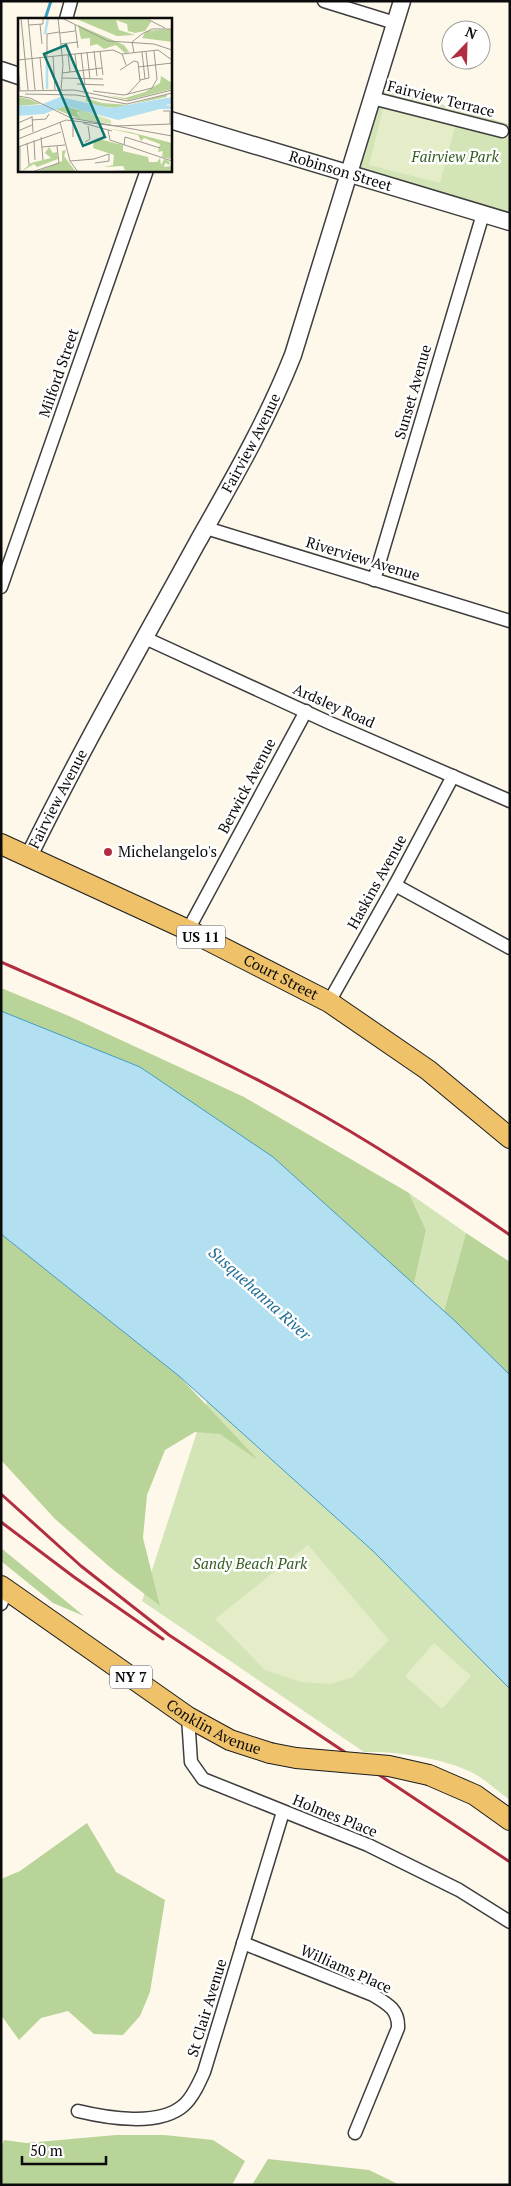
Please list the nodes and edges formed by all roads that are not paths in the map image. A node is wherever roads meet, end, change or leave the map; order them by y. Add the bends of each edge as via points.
1 (72, 1) edge
2 (324, 1) edge
3 (402, 1) edge
4 (66, 18) edge
5 (395, 23) junction
6 (1, 70) edge
7 (18, 76) edge
8 (372, 98) junction
9 (171, 120) edge
10 (502, 131) dead end
11 (147, 171) edge
12 (348, 174) junction
13 (483, 214) junction
14 (510, 222) edge
15 (206, 528) junction
16 (374, 580) junction
17 (1, 587) edge
18 (509, 618) edge
19 (145, 638) junction
20 (306, 711) junction
21 (452, 776) junction
22 (510, 802) edge
23 (1, 844) edge
24 (29, 856) junction
25 (395, 885) junction
26 (188, 930) junction
27 (510, 948) edge
28 (329, 1002) junction
29 (510, 1138) edge
30 (3, 1594) edge
31 (188, 1717) junction
32 (283, 1812) junction
33 (510, 1820) edge
34 (510, 1922) edge
35 (243, 1943) junction
36 (78, 2111) dead end
37 (355, 2133) dead end

1 - 4 street
2 - 5 street
3 - 5 street, Fairview Avenue
5 - 8 street, Fairview Avenue
6 - 7 street
8 - 10 street, Fairview Terrace
8 - 12 street, Fairview Avenue
9 - 12 street, Robinson Street
11 - 17 street, Milford Street
12 - 13 street, Robinson Street
12 - 15 street, Fairview Avenue via 280,388 256,439
13 - 14 street, Robinson Street
13 - 16 street, Sunset Avenue
15 - 16 street, Riverview Avenue
15 - 19 street, Fairview Avenue
16 - 18 street, Riverview Avenue
19 - 20 street, Ardsley Road
19 - 24 street, Fairview Avenue
20 - 21 street, Ardsley Road
20 - 26 street, Berwick Avenue
21 - 22 street, Ardsley Road
21 - 25 street, Haskins Avenue
23 - 24 main road, Court Street / US 11
24 - 26 main road, Court Street / US 11
25 - 27 street
25 - 28 street, Haskins Avenue
26 - 28 main road, Court Street / US 11
28 - 29 main road, Court Street / US 11 via 428,1070
30 - 31 main road, Conklin Avenue / NY 7
31 - 32 street, Holmes Place via 190,1762 203,1779
31 - 33 main road, Conklin Avenue / NY 7, bridge via 230,1740 270,1753 311,1760 389,1766 429,1775 475,1795
32 - 34 street, Holmes Place via 376,1849 459,1890
32 - 35 street, St Clair Avenue
35 - 36 street, St Clair Avenue via 204,2072 185,2104 175,2111 152,2118
35 - 37 street, Williams Place via 373,1995 397,2013 398,2028

